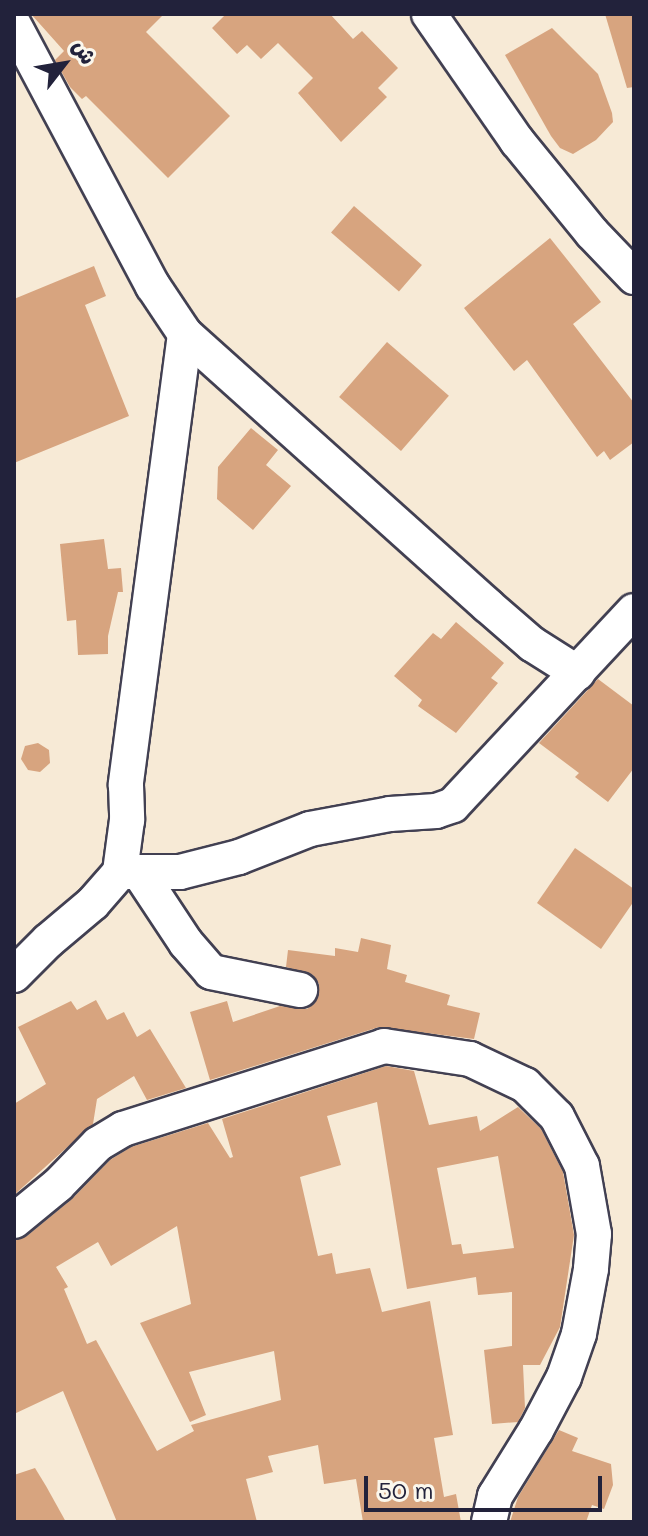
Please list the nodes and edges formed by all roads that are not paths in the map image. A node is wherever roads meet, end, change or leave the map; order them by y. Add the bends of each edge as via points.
1 (429, 14) edge
2 (14, 25) edge
3 (634, 277) edge
4 (185, 334) junction
5 (634, 611) edge
6 (578, 673) junction
7 (129, 872) junction
8 (14, 975) edge
9 (300, 990) dead end
10 (14, 1221) edge
11 (489, 1522) edge

1 - 3 street via 517,141
2 - 4 street via 153,286
4 - 6 street via 532,644
4 - 7 street via 126,785
5 - 6 street
6 - 7 street via 462,798 447,807 310,829 239,857 180,872
7 - 8 street
7 - 9 street via 211,972
10 - 11 street via 98,1144 123,1129 384,1046 470,1059 525,1085 557,1117 582,1166 594,1234 579,1334 564,1377 495,1496

